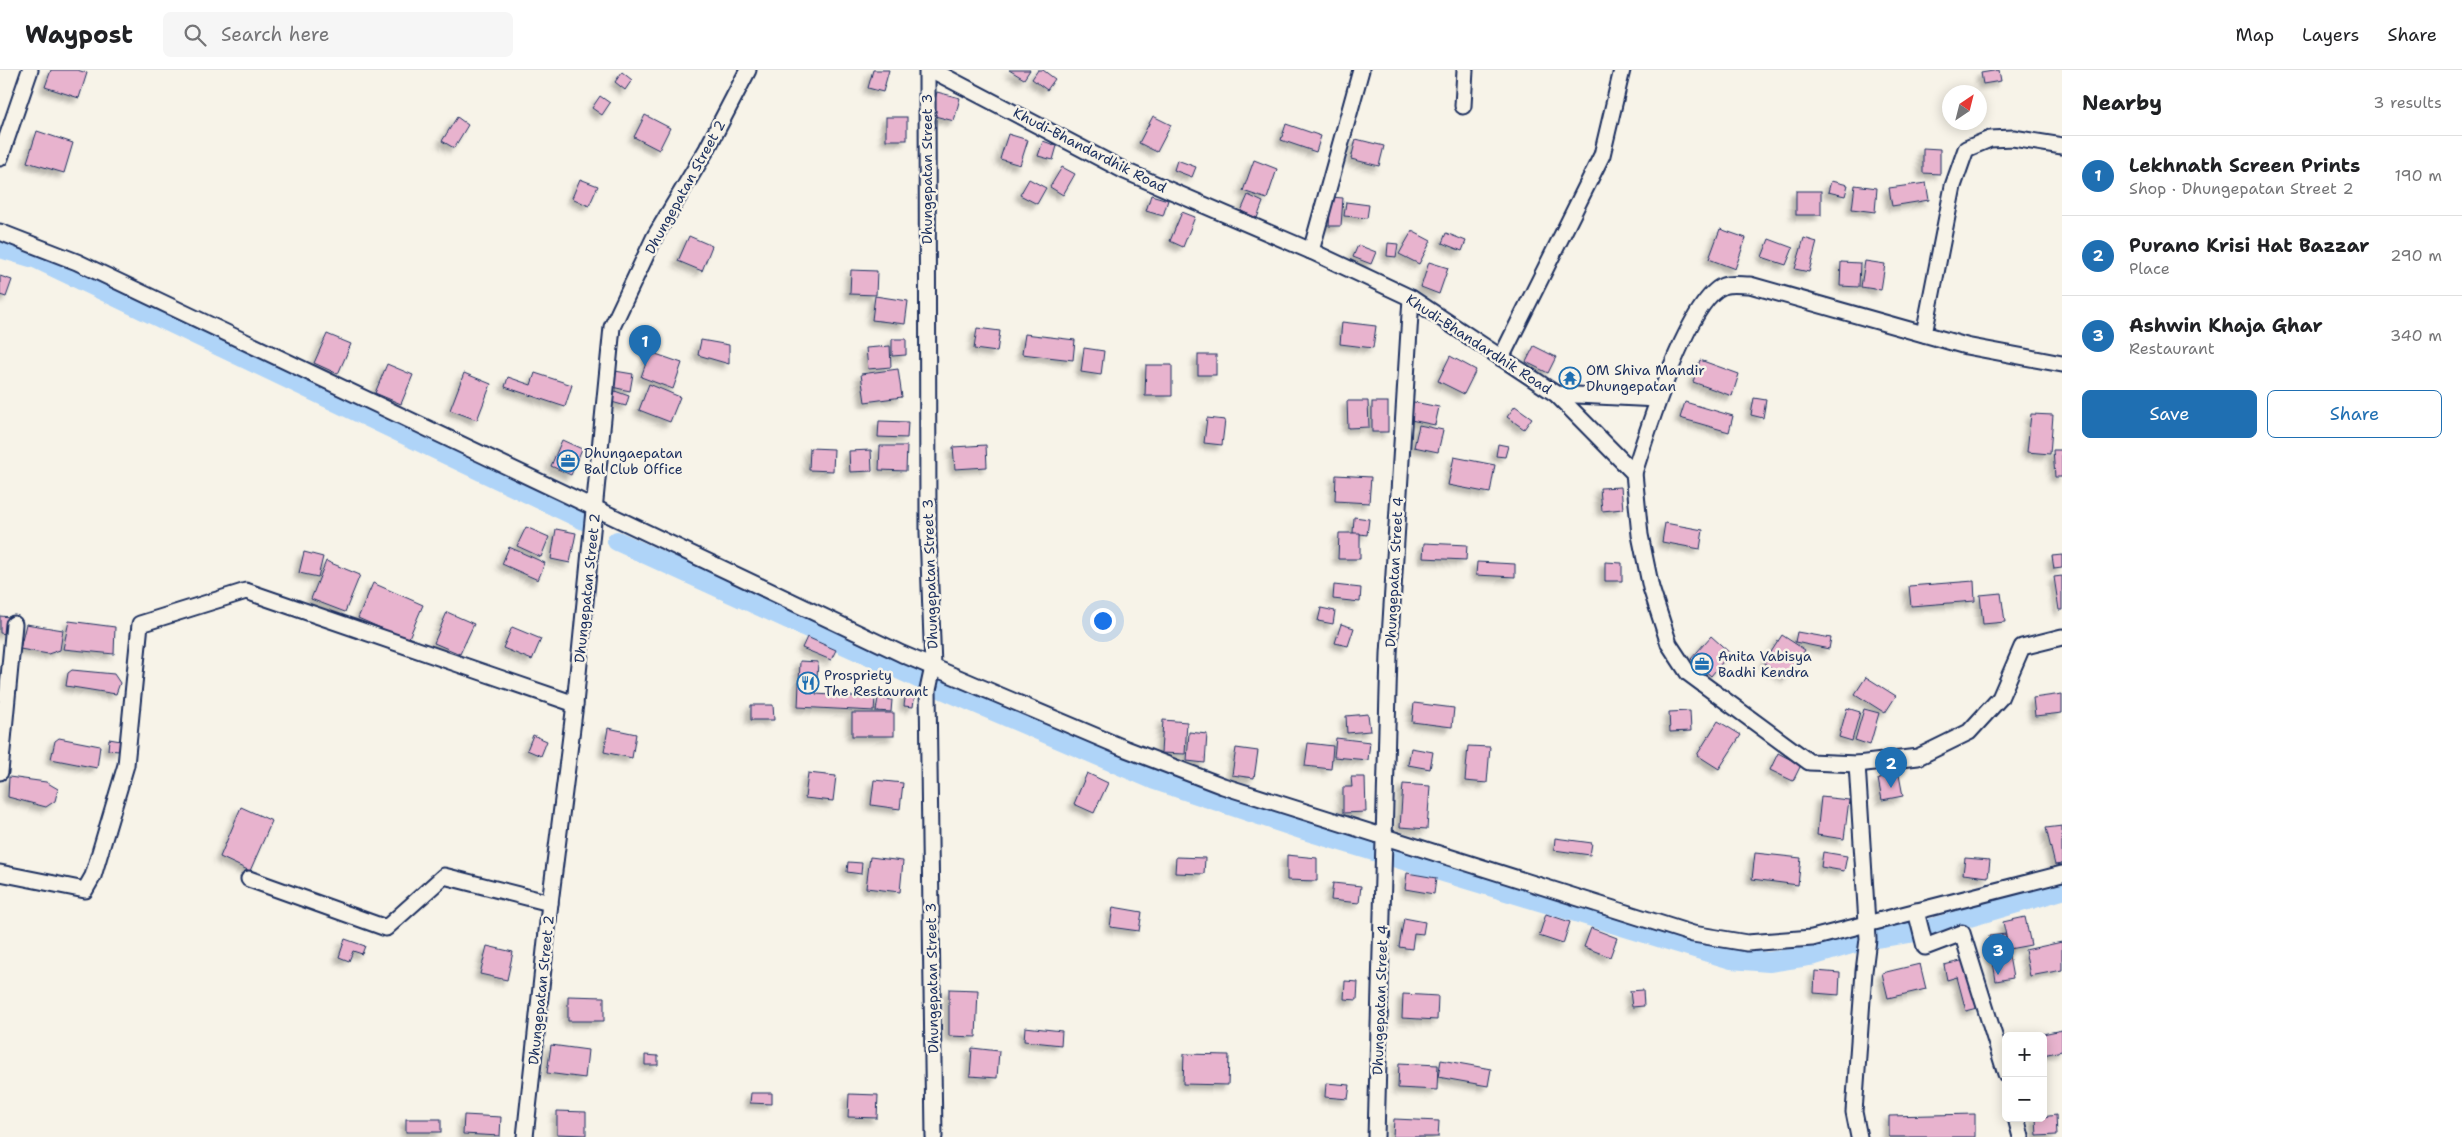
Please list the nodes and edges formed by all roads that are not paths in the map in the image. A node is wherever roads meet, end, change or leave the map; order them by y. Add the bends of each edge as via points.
1 (30, 70) edge
2 (748, 70) edge
3 (927, 70) edge
4 (932, 70) edge
5 (1361, 70) edge
6 (1464, 70) edge
7 (1622, 70) edge
8 (1463, 106) dead end
9 (2062, 146) edge
10 (0, 158) edge
11 (0, 232) edge
12 (1311, 251) junction
13 (1411, 298) junction
14 (1924, 334) junction
15 (1501, 358) junction
16 (2062, 364) edge
17 (1556, 394) junction
18 (1658, 399) junction
19 (1634, 473) junction
20 (595, 509) junction
21 (14, 624) dead end
22 (2062, 637) edge
23 (933, 667) junction
24 (575, 704) junction
25 (1857, 764) junction
26 (0, 772) edge
27 (1384, 842) junction
28 (0, 873) edge
29 (2062, 874) edge
30 (249, 879) dead end
31 (550, 903) junction
32 (1916, 911) junction
33 (1868, 922) junction
34 (2002, 1061) edge
35 (2017, 1122) edge
36 (526, 1137) edge
37 (934, 1137) edge
38 (1376, 1137) edge
39 (1858, 1137) edge
40 (2021, 1137) edge

1 - 10 street
2 - 20 street, Dhungepatan Street 2 via 656,236 612,327
3 - 23 street, Dhungepatan Street 3 via 928,523
4 - 12 street, Khudi-Bhandardhik Road via 1125,171
5 - 12 street
6 - 8 street
7 - 15 street via 1602,155
9 - 14 street via 2013,138 1990,139 1966,149 1953,186
11 - 20 street via 76,262
12 - 13 street, Khudi-Bhandardhik Road
13 - 15 street, Khudi-Bhandardhik Road
13 - 27 street, Dhungepatan Street 4 via 1389,654
14 - 16 street via 1966,346
14 - 18 street via 1750,285 1724,286 1709,296 1678,350
15 - 17 street, Khudi-Bhandardhik Road
17 - 18 street
17 - 19 street, Khudi-Bhandardhik Road
18 - 19 street
19 - 25 street via 1640,535 1651,588 1669,644 1688,673 1809,762
20 - 23 street
20 - 24 street, Dhungepatan Street 2
21 - 26 street
22 - 25 street via 2022,647 2000,698 1969,732 1918,757
23 - 27 street via 1144,756
23 - 37 street, Dhungepatan Street 3 via 928,690
24 - 28 street via 246,592 140,624 126,765 93,876 85,890
24 - 31 street, Dhungepatan Street 2
25 - 33 street
27 - 33 street via 1702,935 1747,943 1812,938
27 - 38 street, Dhungepatan Street 4
29 - 32 street
30 - 31 street via 386,928 444,876
31 - 36 street, Dhungepatan Street 2
32 - 33 street
32 - 34 street via 1925,947 1962,934
33 - 39 street via 1854,1112
35 - 40 street

